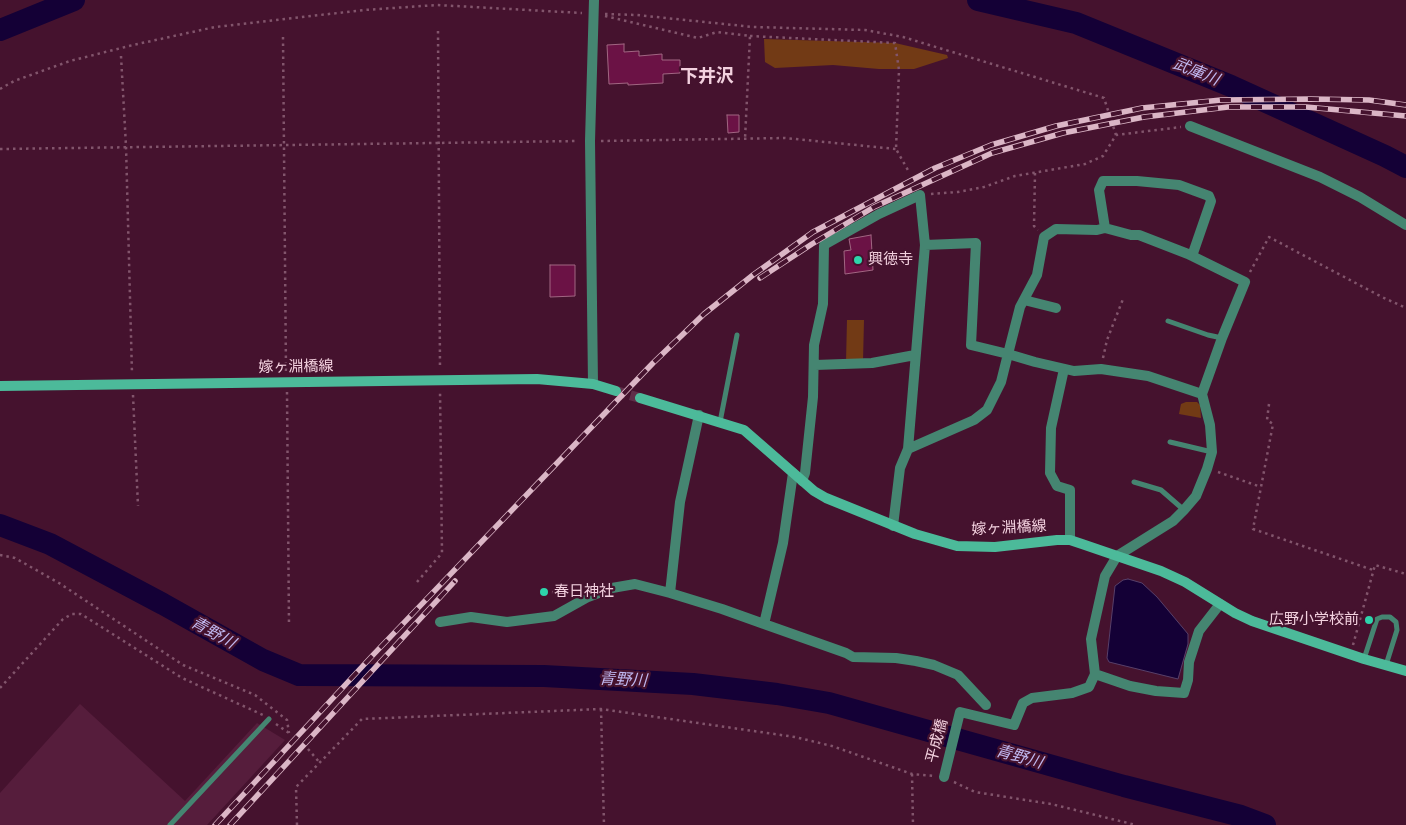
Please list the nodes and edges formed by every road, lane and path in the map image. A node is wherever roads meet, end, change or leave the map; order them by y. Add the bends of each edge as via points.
1 (594, 6) edge
2 (438, 31) dead end
3 (750, 36) junction
4 (283, 37) dead end
5 (121, 56) dead end
6 (0, 89) edge
7 (1190, 126) joint
8 (1116, 135) junction
9 (745, 139) junction
10 (590, 141) junction
11 (438, 142) junction
12 (285, 144) junction
13 (126, 146) junction
14 (0, 149) edge
15 (896, 149) junction
16 (908, 172) dead end
17 (1036, 173) junction
18 (920, 195) junction
19 (1406, 225) edge
20 (1105, 228) junction
21 (1044, 237) junction
22 (925, 245) junction
23 (1192, 256) junction
24 (1245, 282) junction
25 (1123, 299) dead end
26 (1024, 300) junction
27 (1056, 308) dead end
28 (1406, 308) edge
29 (1168, 321) dead end
30 (737, 336) dead end
31 (1222, 338) junction
32 (1008, 354) junction
33 (915, 355) junction
34 (814, 365) junction
35 (1064, 369) junction
36 (1101, 369) junction
37 (440, 380) junction
38 (286, 382) junction
39 (593, 384) junction
40 (133, 385) junction
41 (0, 386) edge
42 (616, 391) tunnel mouth
43 (1202, 394) junction
44 (640, 398) tunnel mouth
45 (1269, 404) dead end
46 (699, 415) junction
47 (720, 422) junction
48 (1170, 442) dead end
49 (908, 449) junction
50 (1212, 452) junction
51 (1207, 469) junction
52 (793, 473) junction
53 (802, 481) junction
54 (1134, 482) dead end
55 (1261, 487) junction
56 (138, 506) dead end
57 (1184, 510) junction
58 (893, 526) junction
59 (1070, 540) junction
60 (0, 555) edge
61 (1117, 556) junction
62 (1373, 570) junction
63 (1406, 574) edge
64 (417, 582) dead end
65 (670, 593) junction
66 (1220, 604) junction
67 (440, 622) dead end
68 (764, 624) junction
69 (289, 626) dead end
70 (1350, 654) junction
71 (1364, 658) junction
72 (1386, 665) junction
73 (1406, 671) edge
74 (1095, 674) junction
75 (0, 688) edge
76 (986, 705) dead end
77 (601, 709) junction
78 (268, 719) junction
79 (308, 749) dead end
80 (320, 763) junction
81 (912, 774) junction
82 (944, 776) junction
83 (170, 825) edge
84 (297, 825) edge
85 (604, 825) edge
86 (913, 825) edge
87 (1136, 825) edge

1 - 3 path via 698,38 717,32
1 - 6 path via 438,5 215,27 70,61
1 - 8 path via 637,15 753,27 865,30 903,37 1104,98
1 - 10 street
2 - 11 path
3 - 9 path
3 - 15 path via 896,43 899,70
4 - 12 path
5 - 13 path
7 - 8 path
7 - 19 street via 1320,177
8 - 17 path via 1103,156 1085,164
9 - 10 path
9 - 15 path via 784,138
10 - 11 path
10 - 39 street
11 - 12 path
11 - 37 path
12 - 13 path
12 - 38 path
13 - 14 path
13 - 40 path
15 - 16 path
17 - 18 path via 958,192
17 - 21 path via 1034,226
18 - 22 street
18 - 34 street via 824,245 823,304 814,345
20 - 21 street via 1056,229
20 - 23 street via 1139,234
20 - 23 street via 1098,190 1103,181 1179,185 1209,196 1211,201
21 - 26 street via 1037,276
22 - 32 street via 976,243 971,345
22 - 33 street
23 - 24 street
24 - 28 path via 1270,237
24 - 31 street
25 - 36 path via 1107,340
26 - 27 street
26 - 32 street
29 - 31 lane
30 - 47 lane
31 - 43 street
32 - 35 street
32 - 49 street via 1001,382 987,410 974,420
33 - 34 street via 872,363
33 - 49 street
34 - 53 street
35 - 36 street
35 - 59 street via 1052,428 1050,473 1057,486 1070,490
36 - 43 street via 1148,376
37 - 38 street, 嫁ヶ淵橋線
37 - 39 street, 嫁ヶ淵橋線 via 537,379
37 - 64 path via 442,552
38 - 40 street, 嫁ヶ淵橋線
38 - 69 path
39 - 42 street, 嫁ヶ淵橋線
40 - 41 street, 嫁ヶ淵橋線
40 - 56 path
43 - 50 street via 1210,425
44 - 46 street, 嫁ヶ淵橋線
45 - 55 path via 1267,420 1273,424
46 - 47 street, 嫁ヶ淵橋線
46 - 65 street via 680,502
47 - 52 street, 嫁ヶ淵橋線 via 744,430
48 - 50 lane
49 - 58 street via 900,468
50 - 51 street
51 - 55 path
51 - 57 street via 1196,496
52 - 53 street, 嫁ヶ淵橋線
52 - 68 street via 783,543
53 - 58 street, 嫁ヶ淵橋線 via 826,498
54 - 57 lane via 1161,490
55 - 62 path via 1253,529
57 - 61 street via 1173,521
58 - 59 street, 嫁ヶ淵橋線 via 957,546 995,547
59 - 61 street, 嫁ヶ淵橋線
60 - 78 path via 15,558 59,583 183,665 255,695 287,720 289,733
61 - 66 street, 嫁ヶ淵橋線 via 1185,582
61 - 74 street via 1105,576 1091,639
62 - 63 path via 1374,565
62 - 70 path
65 - 67 street via 635,584 588,597 554,616 507,622 470,617
65 - 68 street
66 - 70 street, 嫁ヶ淵橋線 via 1252,621
66 - 74 street via 1199,631 1184,693 1130,686
68 - 76 street via 852,657 896,658 934,665 958,674
70 - 71 street, 嫁ヶ淵橋線
71 - 72 street, 嫁ヶ淵橋線
71 - 72 lane via 1378,620 1390,617 1396,622 1397,630
72 - 73 street
74 - 82 street, 平成橋 via 1089,687 1072,693 1032,698 1023,703 1014,725 960,712
75 - 78 path via 63,619 81,614 182,678
77 - 80 path via 362,719
77 - 81 path via 795,737 832,746
77 - 85 path
78 - 83 lane
79 - 80 path
80 - 84 path via 296,787
81 - 82 path
81 - 86 path
82 - 87 path via 975,792 1051,804

